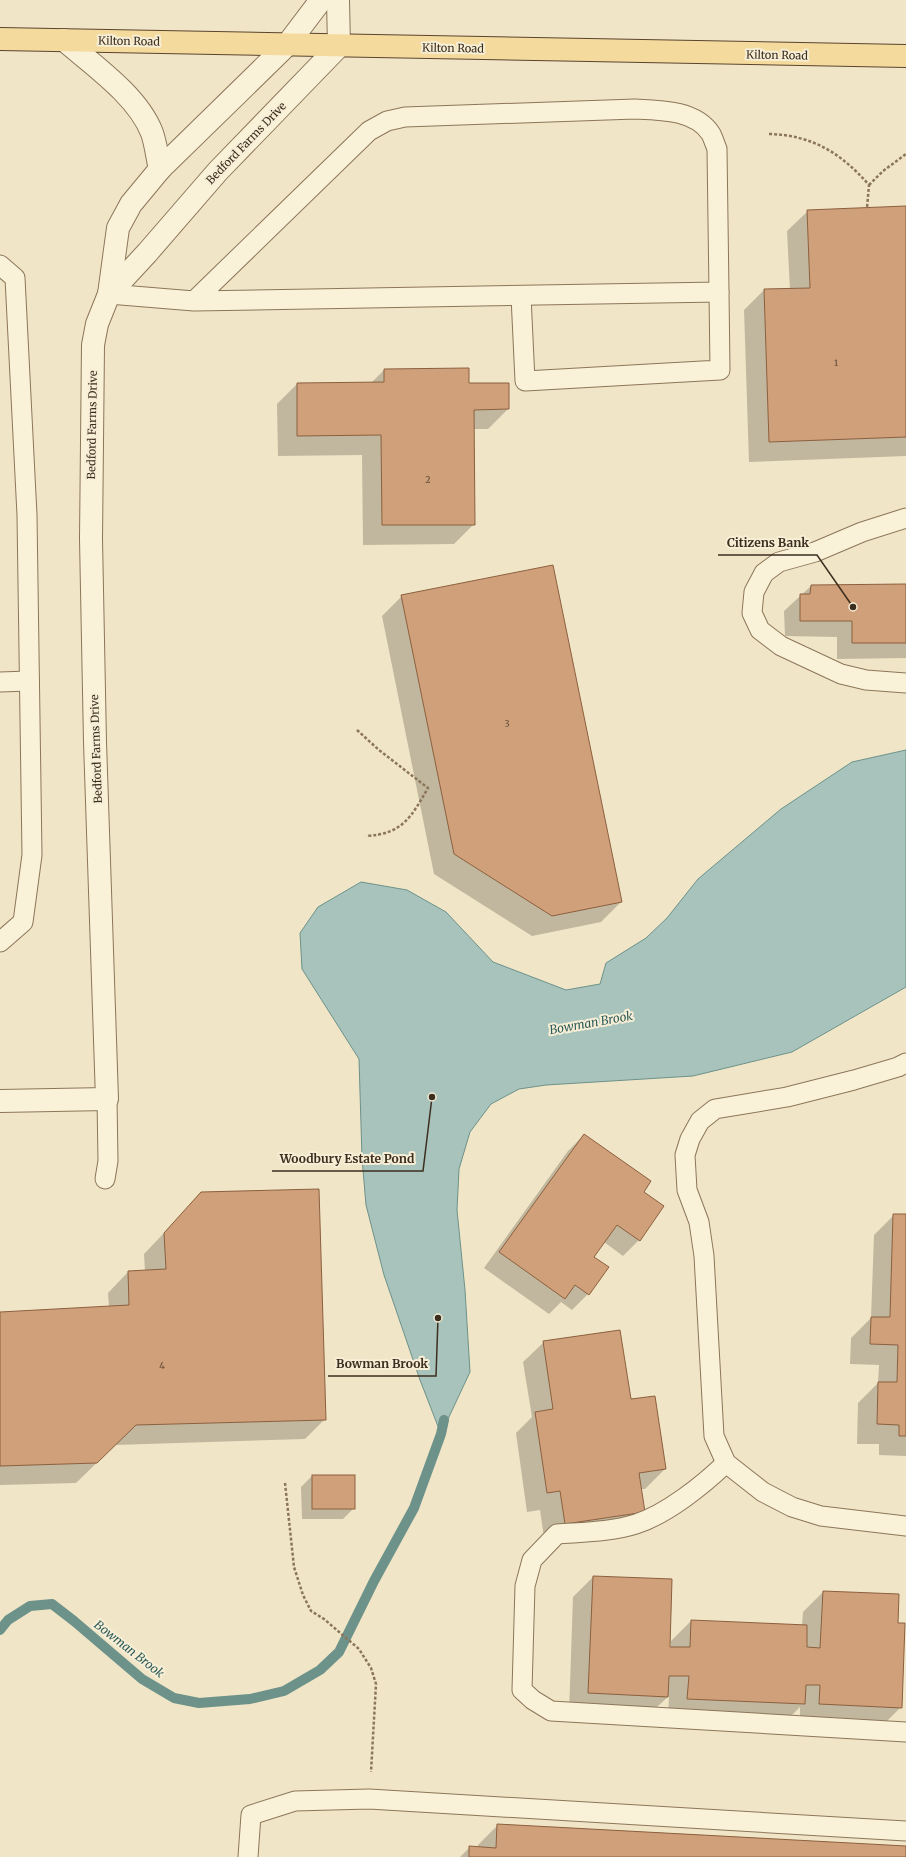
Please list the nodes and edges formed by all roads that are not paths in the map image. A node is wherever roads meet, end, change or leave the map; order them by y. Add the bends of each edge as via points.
1 (321, 0) edge
2 (338, 0) edge
3 (0, 39) edge
4 (64, 40) junction
5 (287, 45) junction
6 (339, 46) junction
7 (851, 56) junction
8 (906, 56) edge
9 (906, 68) edge
10 (160, 169) junction
11 (0, 265) edge
12 (718, 292) junction
13 (109, 294) junction
14 (521, 296) junction
15 (194, 302) junction
16 (906, 518) edge
17 (29, 681) junction
18 (0, 682) edge
19 (906, 683) edge
20 (0, 942) edge
21 (906, 1063) edge
22 (107, 1099) junction
23 (0, 1101) edge
24 (105, 1178) dead end
25 (726, 1463) junction
26 (906, 1526) edge
27 (906, 1732) edge
28 (906, 1832) edge
29 (248, 1857) edge

1 - 5 street, Bedford Farms Drive
2 - 6 street
3 - 4 main road, Kilton Road
4 - 5 main road, Kilton Road
4 - 10 street via 112,81 141,112 152,133
5 - 6 main road, Kilton Road
5 - 10 street, Bedford Farms Drive
6 - 7 main road, Kilton Road
6 - 13 street, Bedford Farms Drive via 218,171
7 - 8 main road, Kilton Road
7 - 9 main road
10 - 13 street, Bedford Farms Drive via 131,204 118,228
11 - 17 lane via 15,278 27,515
12 - 14 lane
12 - 14 lane via 720,370 525,381
12 - 15 lane via 717,149 711,134 699,122 684,115 664,110 635,108 404,117 387,120 369,132
13 - 15 lane
13 - 22 street, Bedford Farms Drive via 97,324 93,345 90,540
14 - 15 lane
16 - 19 lane via 862,532 815,552 779,562 764,573 754,592 752,613 760,630 781,646 841,674 866,680
17 - 18 lane
17 - 20 lane via 32,855 23,922
21 - 25 lane via 854,1080 787,1097 715,1109 700,1121 690,1139 685,1155 687,1190 699,1222 704,1256 714,1436
22 - 23 street
22 - 24 lane via 108,1161
25 - 26 lane via 763,1492 792,1507 820,1516
25 - 27 lane via 708,1480 659,1513 636,1524 601,1531 557,1534 532,1560 525,1586 522,1690 552,1711
28 - 29 lane via 369,1799 295,1801 252,1815

